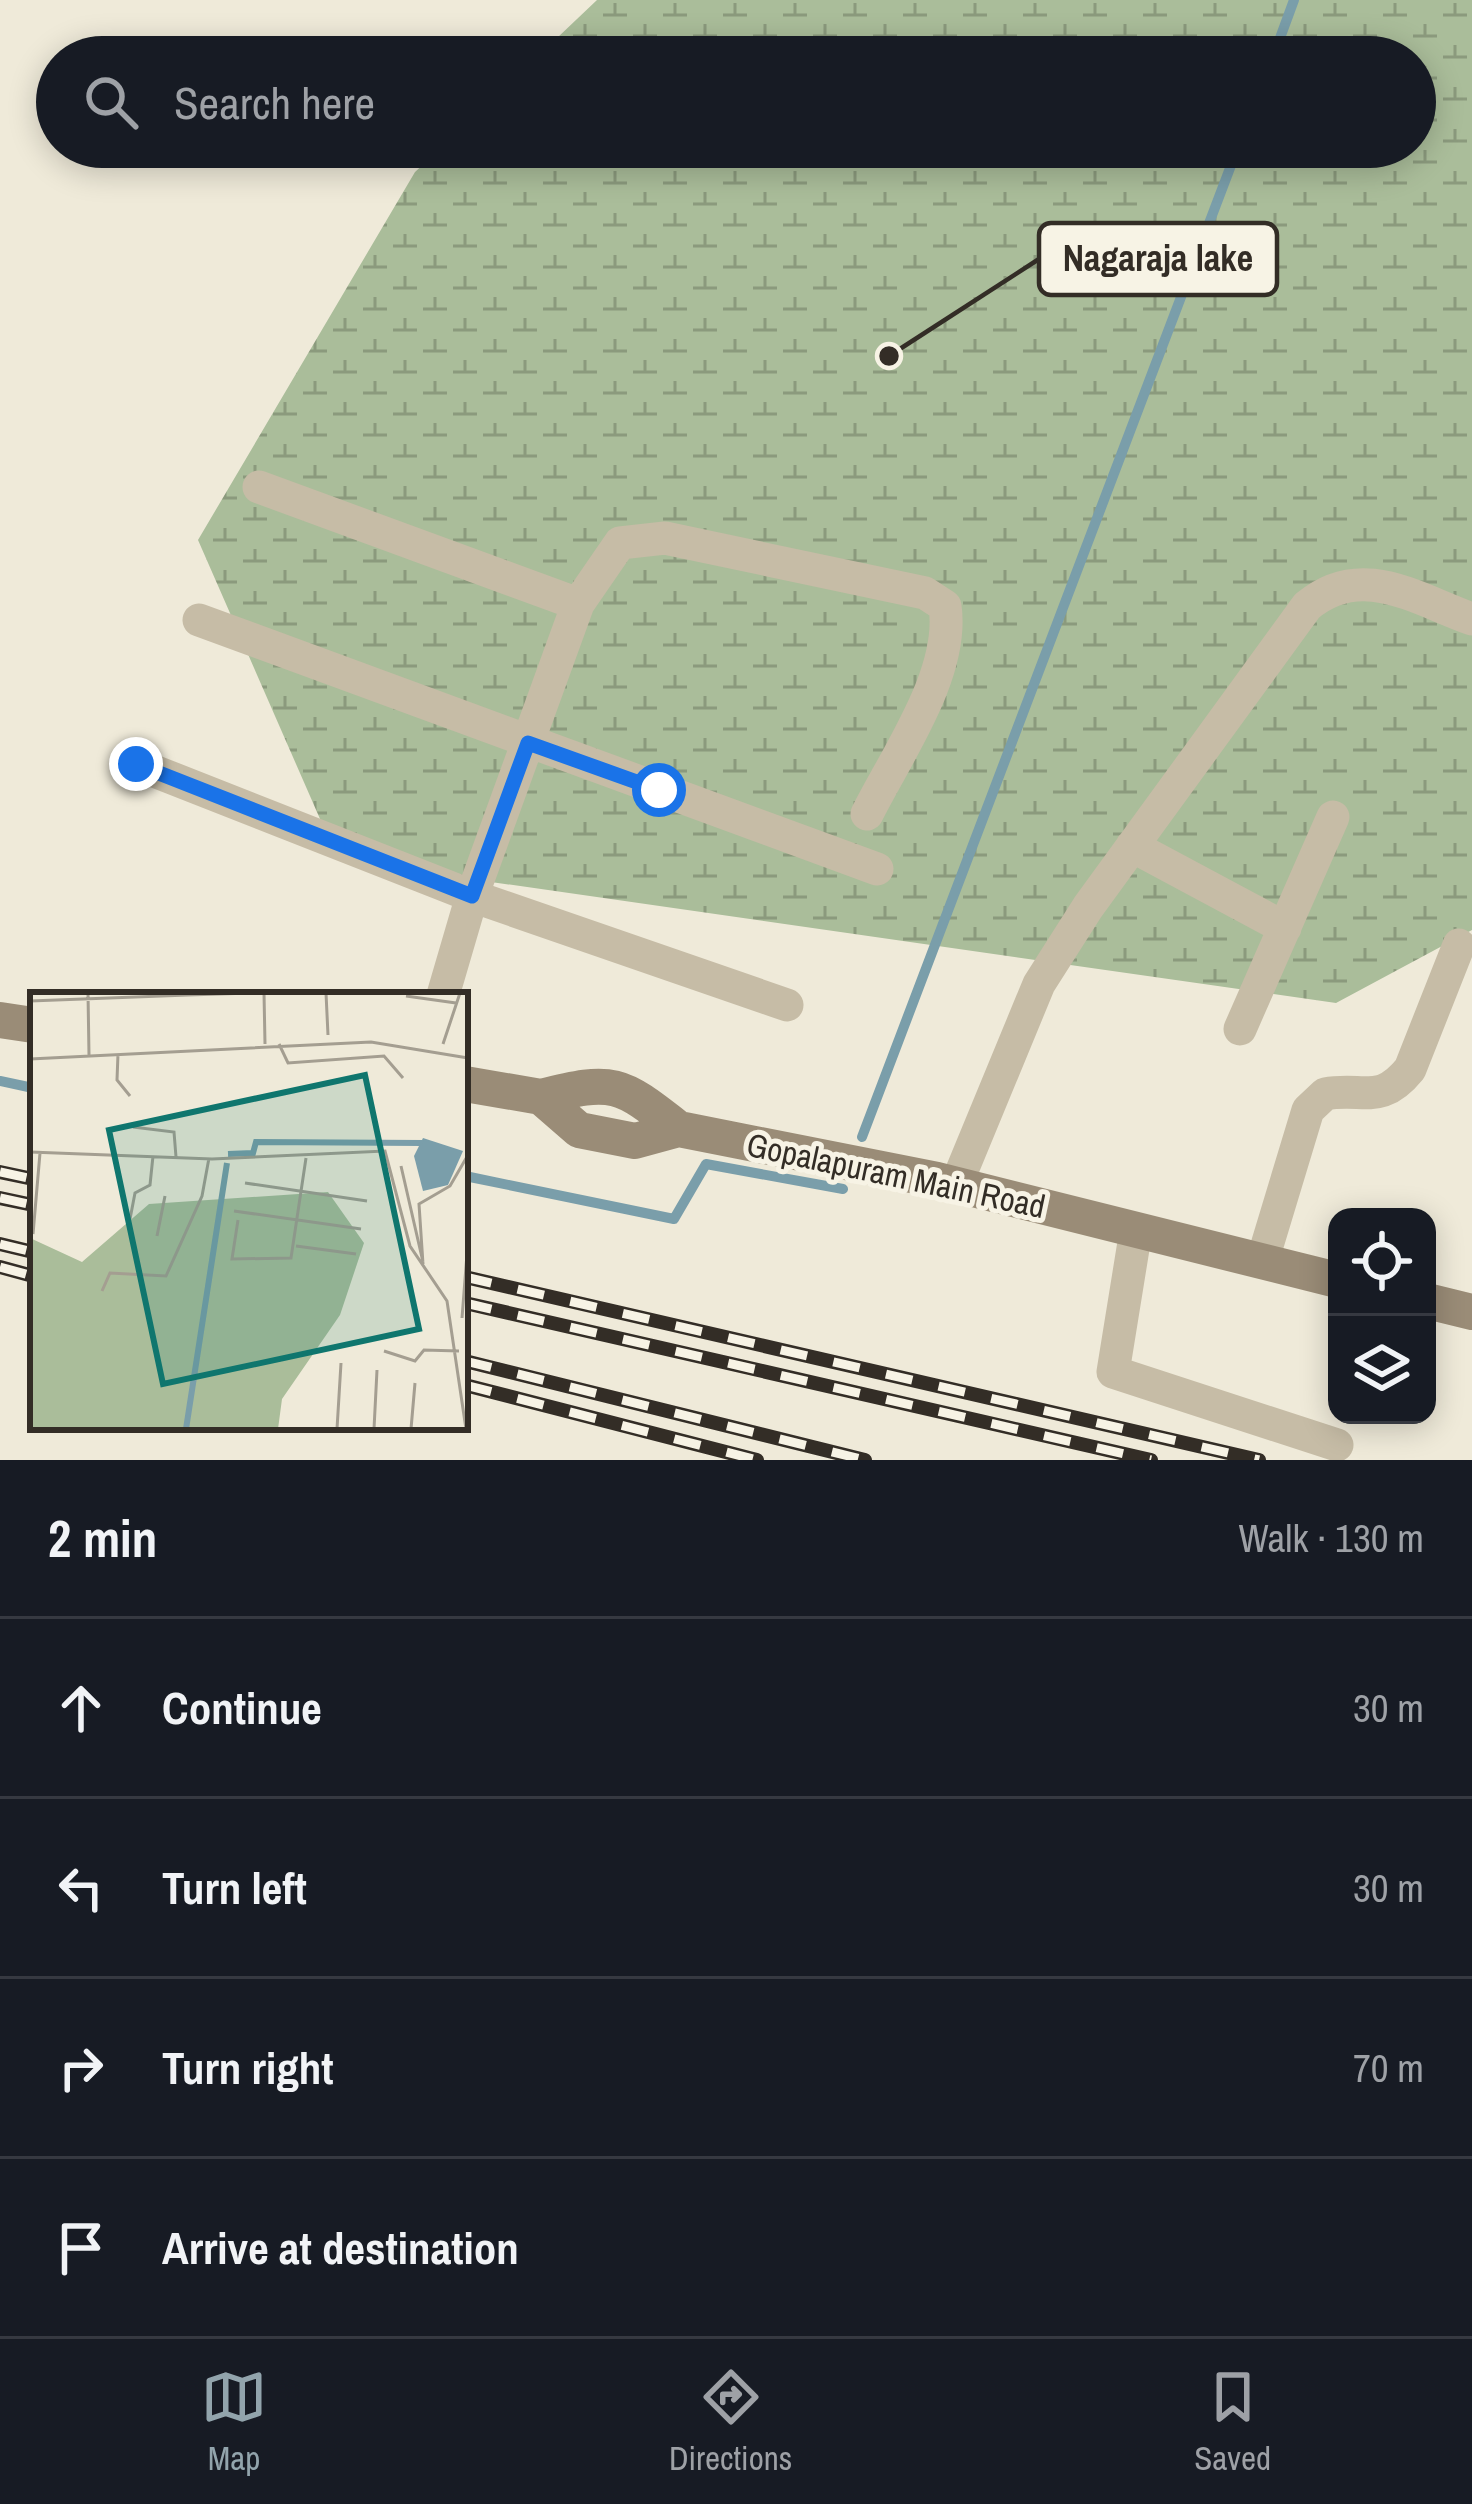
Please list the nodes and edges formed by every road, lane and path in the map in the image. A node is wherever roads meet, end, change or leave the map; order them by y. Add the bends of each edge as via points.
1 (259, 487) dead end
2 (578, 604) junction
3 (1472, 619) edge
4 (199, 620) dead end
5 (528, 743) junction
6 (136, 764) dead end
7 (866, 814) dead end
8 (1334, 817) dead end
9 (1132, 846) junction
10 (877, 869) dead end
11 (472, 896) junction
12 (1285, 928) junction
13 (1459, 945) dead end
14 (444, 992) edge
15 (787, 1005) dead end
16 (0, 1020) edge
17 (30, 1025) edge
18 (1240, 1029) dead end
19 (468, 1085) edge
20 (956, 1185) junction
21 (1136, 1231) junction
22 (1262, 1262) junction
23 (1328, 1278) edge
24 (1436, 1303) edge
25 (1472, 1312) edge
26 (1337, 1445) dead end

1 - 2 street
2 - 5 street
2 - 7 street via 620,544 665,538 925,593 945,606 949,631 937,676
3 - 9 street via 1379,585 1327,589 1306,606
4 - 5 street
5 - 10 street
5 - 11 street
6 - 11 street
8 - 12 street
9 - 12 street
9 - 20 street via 1039,984
11 - 14 street
11 - 15 street
12 - 18 street
13 - 22 street via 1400,1081 1376,1095 1325,1094 1308,1110
16 - 17 street
19 - 20 street, Gopalapuram Main Road via 541,1097 591,1084 631,1092 679,1129
20 - 21 street, Gopalapuram Main Road
21 - 22 street, Gopalapuram Main Road
21 - 26 street via 1113,1372
22 - 23 street, Gopalapuram Main Road
24 - 25 street

